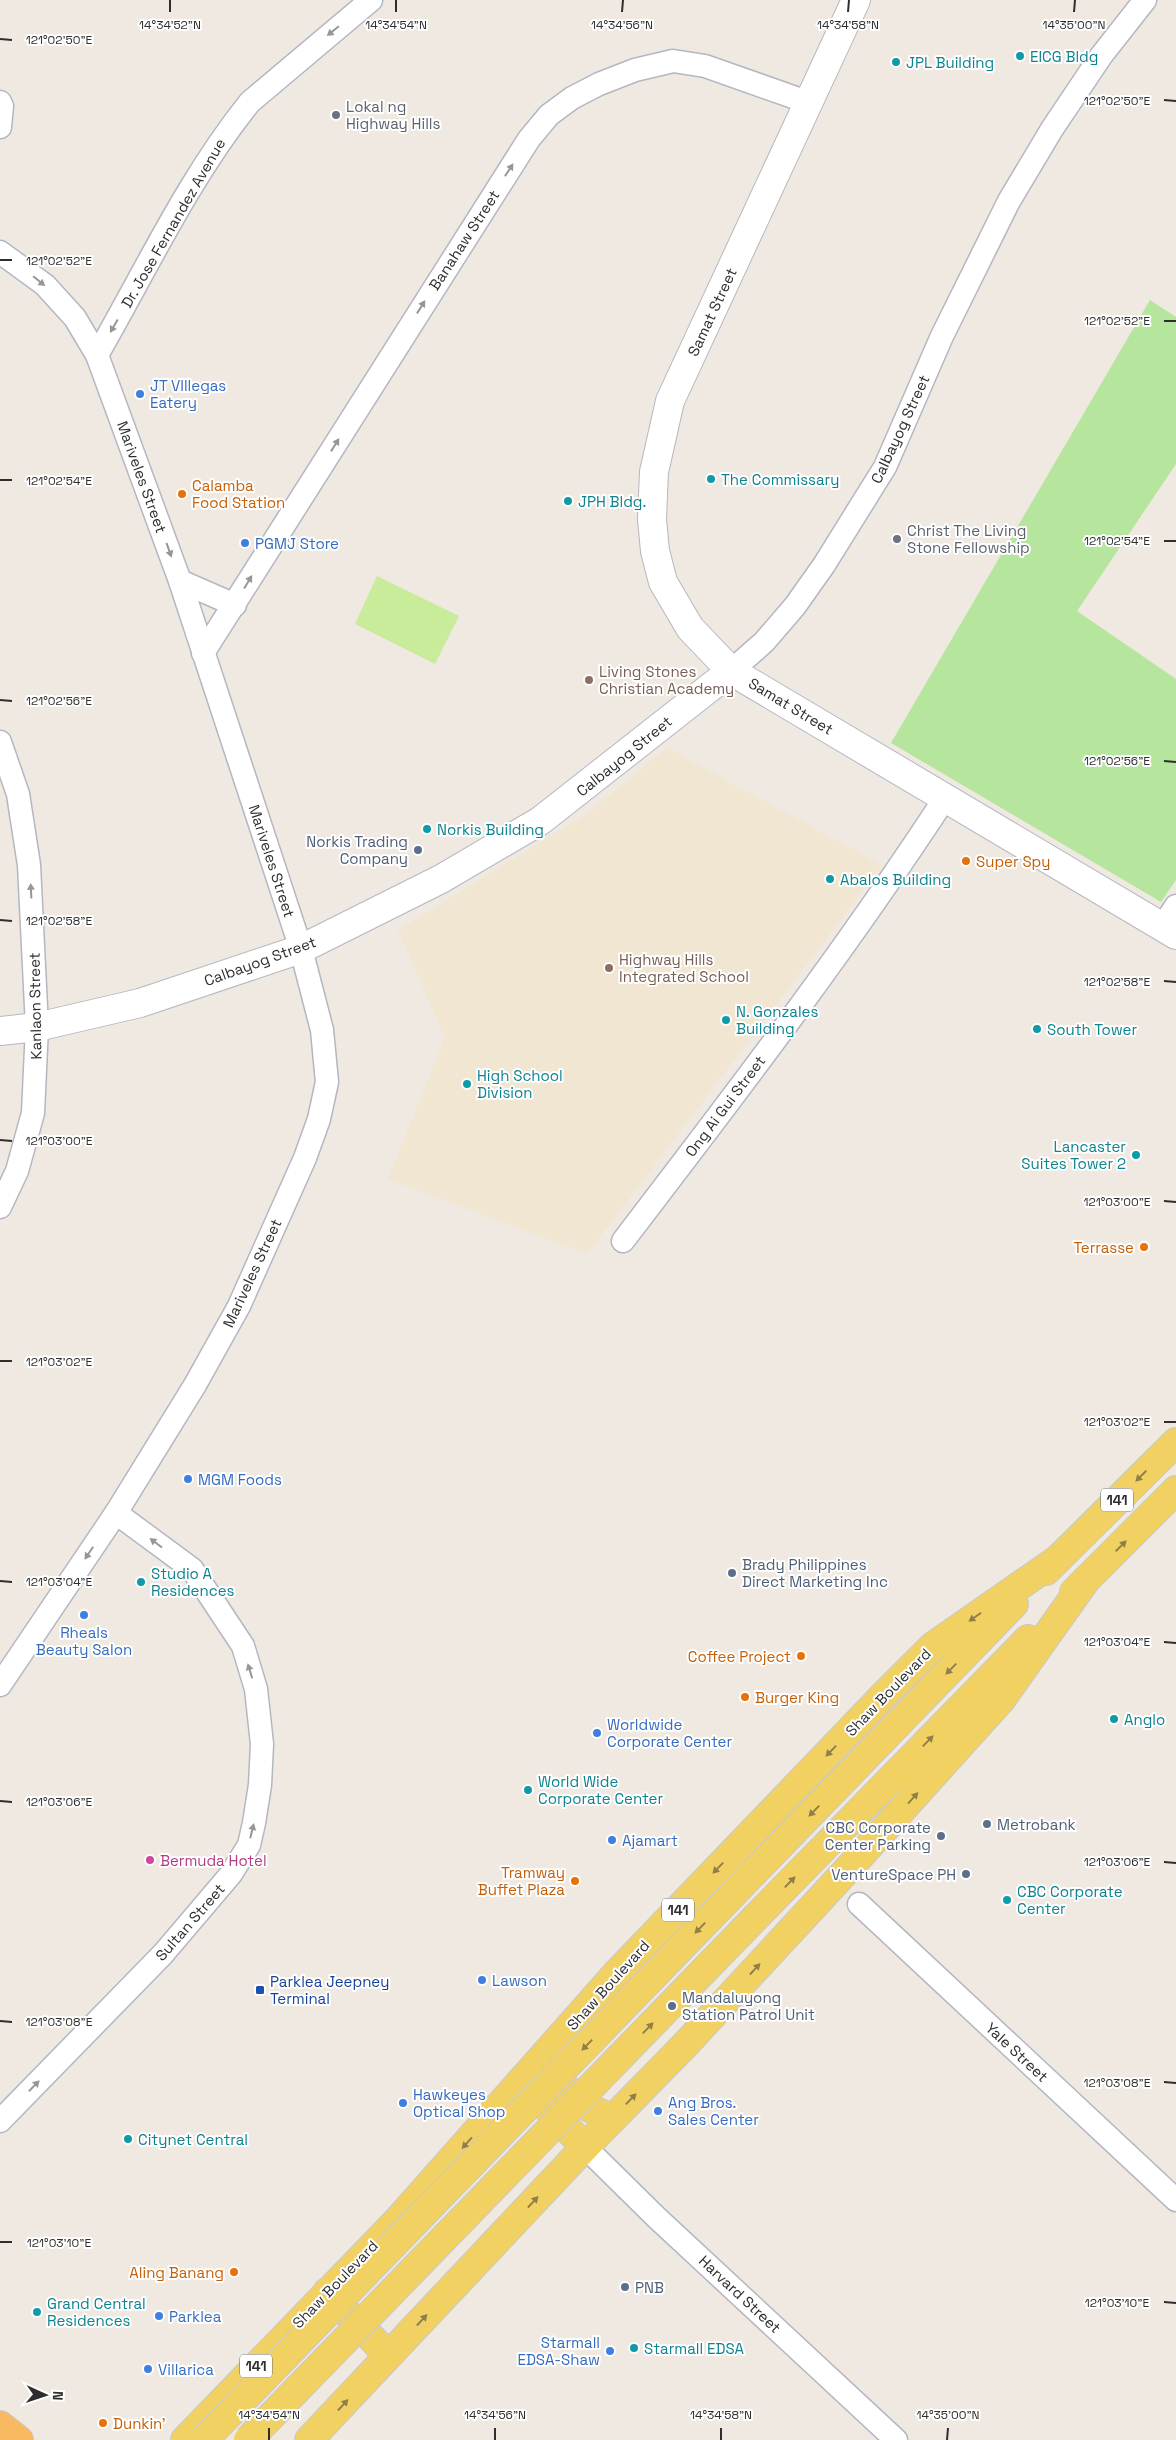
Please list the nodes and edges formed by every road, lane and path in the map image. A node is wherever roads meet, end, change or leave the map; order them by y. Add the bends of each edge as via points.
1 (371, 0) edge
2 (856, 0) edge
3 (1145, 0) edge
4 (0, 102) edge
5 (810, 103) junction
6 (0, 127) edge
7 (0, 252) edge
8 (97, 355) junction
9 (180, 581) junction
10 (235, 605) junction
11 (203, 653) junction
12 (731, 671) junction
13 (0, 742) edge
14 (945, 798) junction
15 (1171, 923) edge
16 (301, 949) junction
17 (37, 1027) junction
18 (0, 1031) edge
19 (0, 1207) edge
20 (623, 1241) dead end
21 (1176, 1442) edge
22 (1176, 1490) edge
23 (116, 1513) junction
24 (1058, 1559) junction
25 (1086, 1580) junction
26 (0, 1685) edge
27 (859, 1904) dead end
28 (546, 2053) junction
29 (521, 2081) junction
30 (560, 2101) junction
31 (613, 2118) junction
32 (0, 2121) edge
33 (585, 2147) junction
34 (1176, 2200) edge
35 (327, 2292) junction
36 (355, 2322) junction
37 (388, 2356) junction
38 (0, 2425) edge
39 (20, 2440) edge
40 (185, 2440) edge
41 (204, 2440) edge
42 (240, 2440) edge
43 (248, 2440) edge
44 (309, 2440) edge
45 (896, 2440) edge

1 -> 8 street, Dr. Jose Fernandez Avenue via 263,90 235,119 208,157
2 - 5 street, Samat Street
3 - 12 street, Calbayog Street via 1101,56 1009,201 942,336 885,467 795,606 764,642
4 - 6 street
10 -> 5 street, Banahaw Street via 423,303 529,139 549,115 599,84 635,70 673,61 704,66
5 - 12 street, Samat Street via 670,401 654,472 652,527 663,582 690,628
7 -> 8 street, Mariveles Street via 46,286 75,318
8 -> 9 street, Mariveles Street
9 - 10 street
9 - 11 street, Mariveles Street
10 - 11 street, Banahaw Street
11 - 16 street, Mariveles Street
12 - 14 street, Samat Street
12 - 16 street, Calbayog Street via 540,821 441,879
17 -> 13 street, Kanlaon Street via 29,864 18,794
14 - 15 street, Samat Street
14 - 20 street, Ong Ai Gui Street via 885,890
16 - 17 street, Calbayog Street via 140,1004
16 - 23 street, Mariveles Street via 322,1030 327,1082 319,1119 239,1306
17 - 18 street, Calbayog Street
17 - 19 street, Kanlaon Street via 33,1113 16,1171
21 -> 24 main road, Shaw Boulevard / 141
25 -> 22 main road, 141
23 -> 26 street, Mariveles Street
32 -> 23 street, Sultan Street via 163,1954 231,1874 249,1845 254,1823 262,1744 256,1689 243,1646 192,1570
24 -> 28 main road, Shaw Boulevard / 141 via 934,1646 623,1967
24 -> 41 main road, Shaw Boulevard / 141, bridge
31 -> 25 main road, 141 via 861,1856 1002,1700
43 -> 25 main road, 141, bridge
27 - 34 street, Yale Street
28 - 29 main road, Shaw Boulevard / 141
28 - 30 main road via 556,2076
29 - 30 main road
29 -> 35 main road, Shaw Boulevard / 141 via 397,2221
30 - 31 main road
30 - 33 main road
30 - 36 highway
31 - 33 main road, 141
37 -> 33 main road, 141
33 - 45 street, Harvard Street
35 - 36 main road
35 - 40 main road, Shaw Boulevard / 141
36 - 37 main road
36 - 42 highway
44 -> 37 main road, 141
38 - 39 highway

